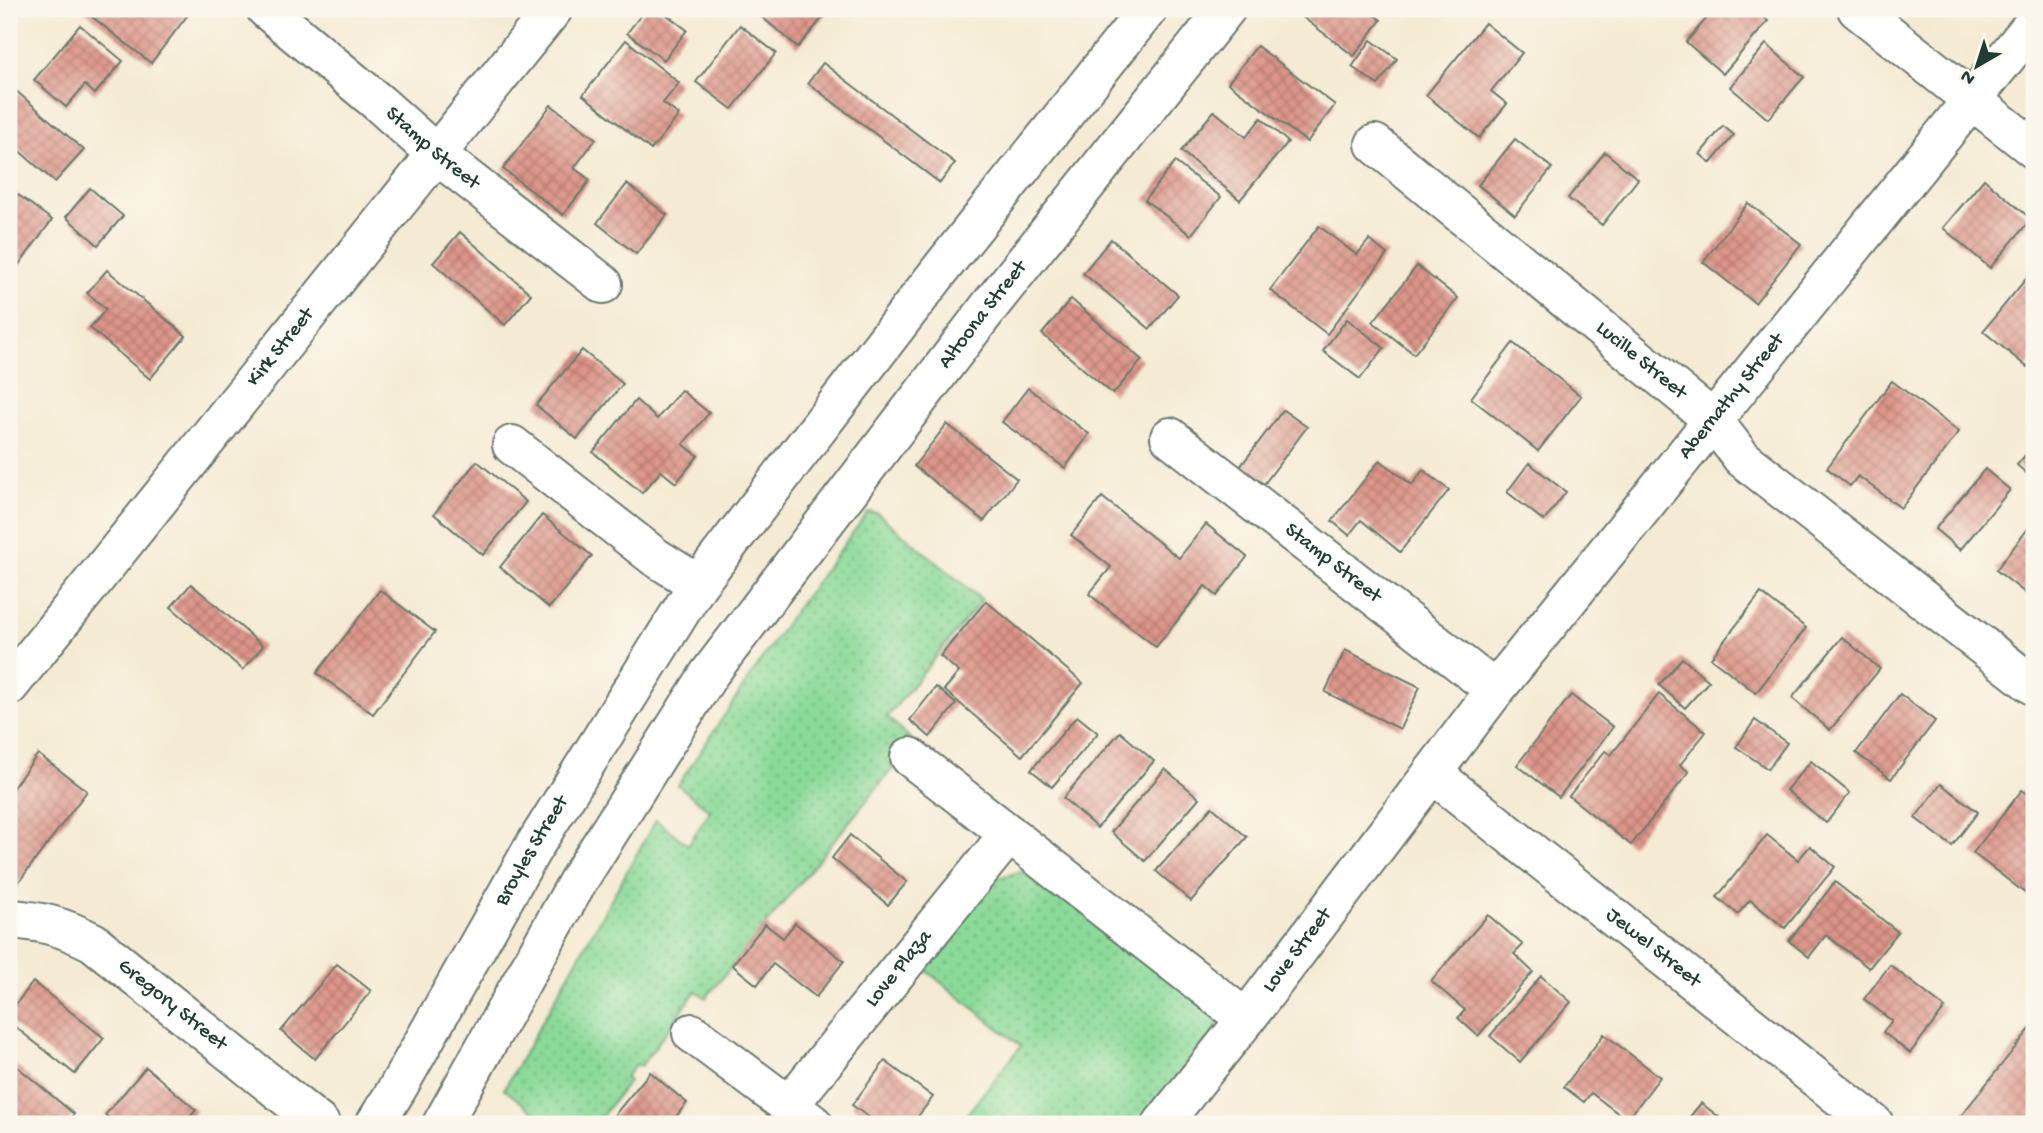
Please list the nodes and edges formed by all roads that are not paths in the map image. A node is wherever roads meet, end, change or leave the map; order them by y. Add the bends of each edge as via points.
1 (266, 9) edge
2 (553, 9) edge
3 (1148, 9) edge
4 (1226, 9) edge
5 (1857, 9) edge
6 (2034, 23) edge
7 (1972, 100) junction
8 (1375, 144) dead end
9 (2034, 149) edge
10 (437, 155) junction
11 (603, 284) dead end
12 (1712, 419) junction
13 (1170, 437) dead end
14 (512, 445) dead end
15 (698, 584) junction
16 (9, 686) edge
17 (2034, 687) edge
18 (1495, 690) junction
19 (910, 757) dead end
20 (1432, 773) junction
21 (1009, 834) junction
22 (9, 919) edge
23 (1246, 1019) junction
24 (692, 1033) dead end
25 (801, 1115) edge
26 (320, 1124) edge
27 (375, 1124) edge
28 (442, 1124) edge
29 (1162, 1124) edge
30 (1874, 1124) edge

1 - 10 street, Stamp Street
2 - 10 street, Kirk Street
3 - 15 street
4 - 28 street, Altoona Street via 992,303 709,674 578,881
5 - 7 street
6 - 7 street, Abernathy Street
7 - 9 street
7 - 12 street, Abernathy Street
8 - 12 street, Lucille Street
10 - 11 street, Stamp Street
10 - 16 street, Kirk Street
12 - 17 street, Lucille Street via 1742,458
12 - 18 street, Abernathy Street
13 - 18 street, Stamp Street
14 - 15 street via 655,557
15 - 27 street, Broyles Street via 530,853
18 - 20 street, Abernathy Street
19 - 21 street
20 - 23 street, Love Street
20 - 30 street, Jewel Street
21 - 23 street
21 - 25 street, Love Plaza
22 - 26 street, Gregory Street via 66,928 93,942
23 - 29 street, Love Street
24 - 25 street, Love Plaza

